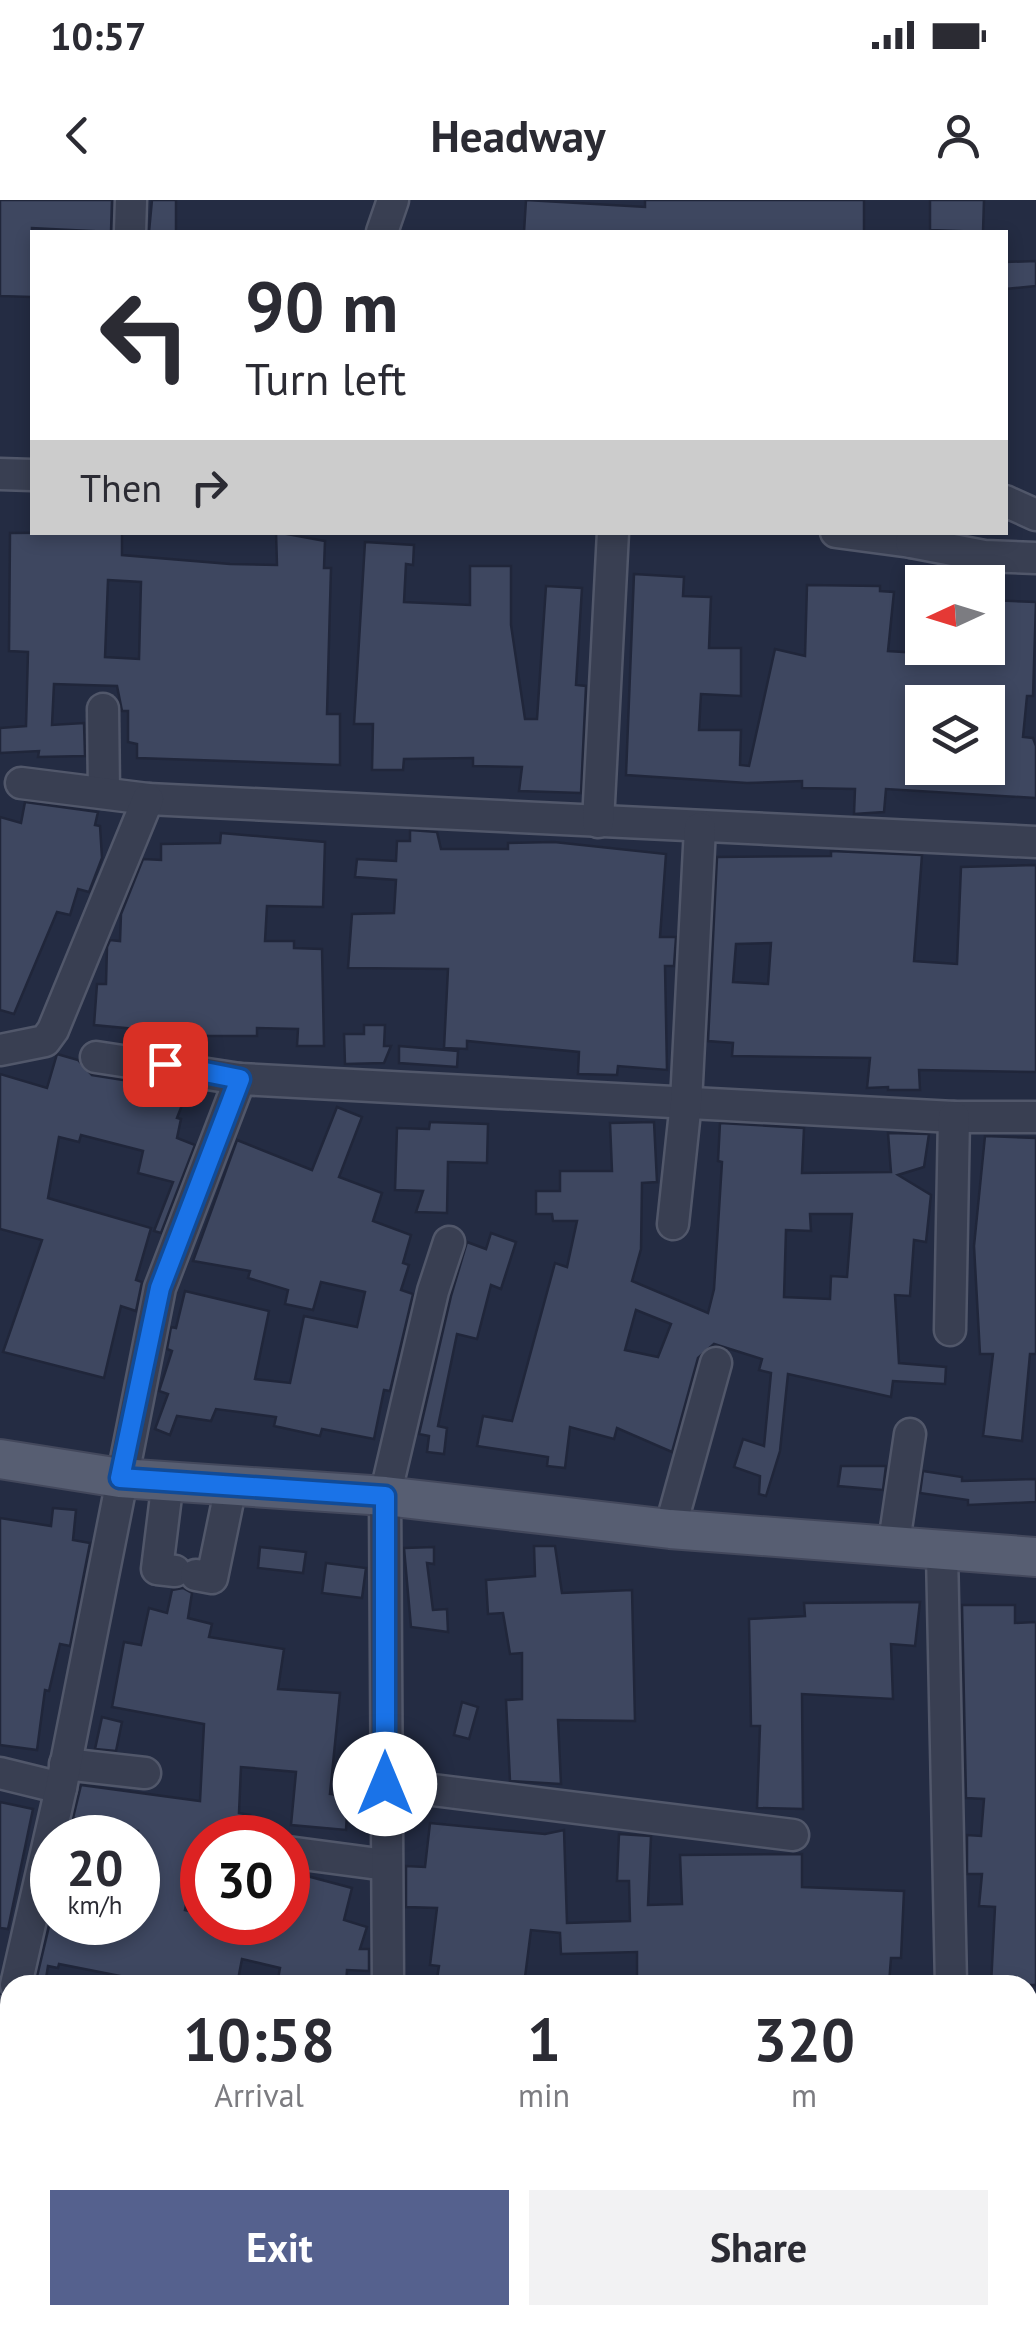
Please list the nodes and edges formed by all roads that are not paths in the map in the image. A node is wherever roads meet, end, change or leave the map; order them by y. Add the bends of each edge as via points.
1 (130, 200) edge
2 (394, 200) edge
3 (130, 230) edge
4 (383, 230) edge
5 (0, 474) edge
6 (30, 474) edge
7 (1008, 501) edge
8 (1036, 515) edge
9 (613, 535) edge
10 (883, 535) edge
11 (914, 537) edge
12 (1036, 558) edge
13 (102, 709) dead end
14 (21, 784) dead end
15 (104, 794) junction
16 (148, 799) junction
17 (598, 822) junction
18 (700, 828) junction
19 (1036, 842) edge
20 (0, 1050) edge
21 (96, 1057) dead end
22 (240, 1079) junction
23 (686, 1102) junction
24 (954, 1117) junction
25 (1036, 1117) edge
26 (673, 1224) dead end
27 (450, 1242) dead end
28 (950, 1330) dead end
29 (716, 1363) dead end
30 (910, 1434) dead end
31 (0, 1459) edge
32 (120, 1478) junction
33 (168, 1480) junction
34 (231, 1486) junction
35 (385, 1496) junction
36 (670, 1529) junction
37 (893, 1549) junction
38 (942, 1553) junction
39 (1036, 1558) edge
40 (145, 1773) dead end
41 (0, 1774) edge
42 (63, 1776) junction
43 (385, 1784) junction
44 (794, 1835) dead end
45 (310, 1855) edge
46 (386, 1865) junction
47 (18, 1975) edge
48 (388, 1975) edge
49 (951, 1975) edge

1 - 3 street
2 - 4 street
5 - 6 street
7 - 8 street
9 - 17 street
10 - 11 street
11 - 12 street via 984,556
13 - 15 street
14 - 15 street
15 - 16 street
16 - 17 street
16 - 20 street via 54,1030 45,1040
17 - 18 street
18 - 19 street
18 - 23 street
21 - 22 street
22 - 23 street
22 - 32 street via 160,1288
23 - 24 street
23 - 26 street
24 - 25 street
24 - 28 street
27 - 35 street
29 - 36 street
30 - 37 street
31 - 32 main road
32 - 33 main road
32 - 42 street
33 - 34 main road
33 - 34 street via 158,1569 212,1578
34 - 35 main road
35 - 36 main road
35 - 43 street
36 - 37 main road
37 - 38 main road
38 - 39 main road
38 - 49 street
40 - 42 street
41 - 42 street
42 - 47 street
43 - 44 street
43 - 46 street
45 - 46 street
46 - 48 street

